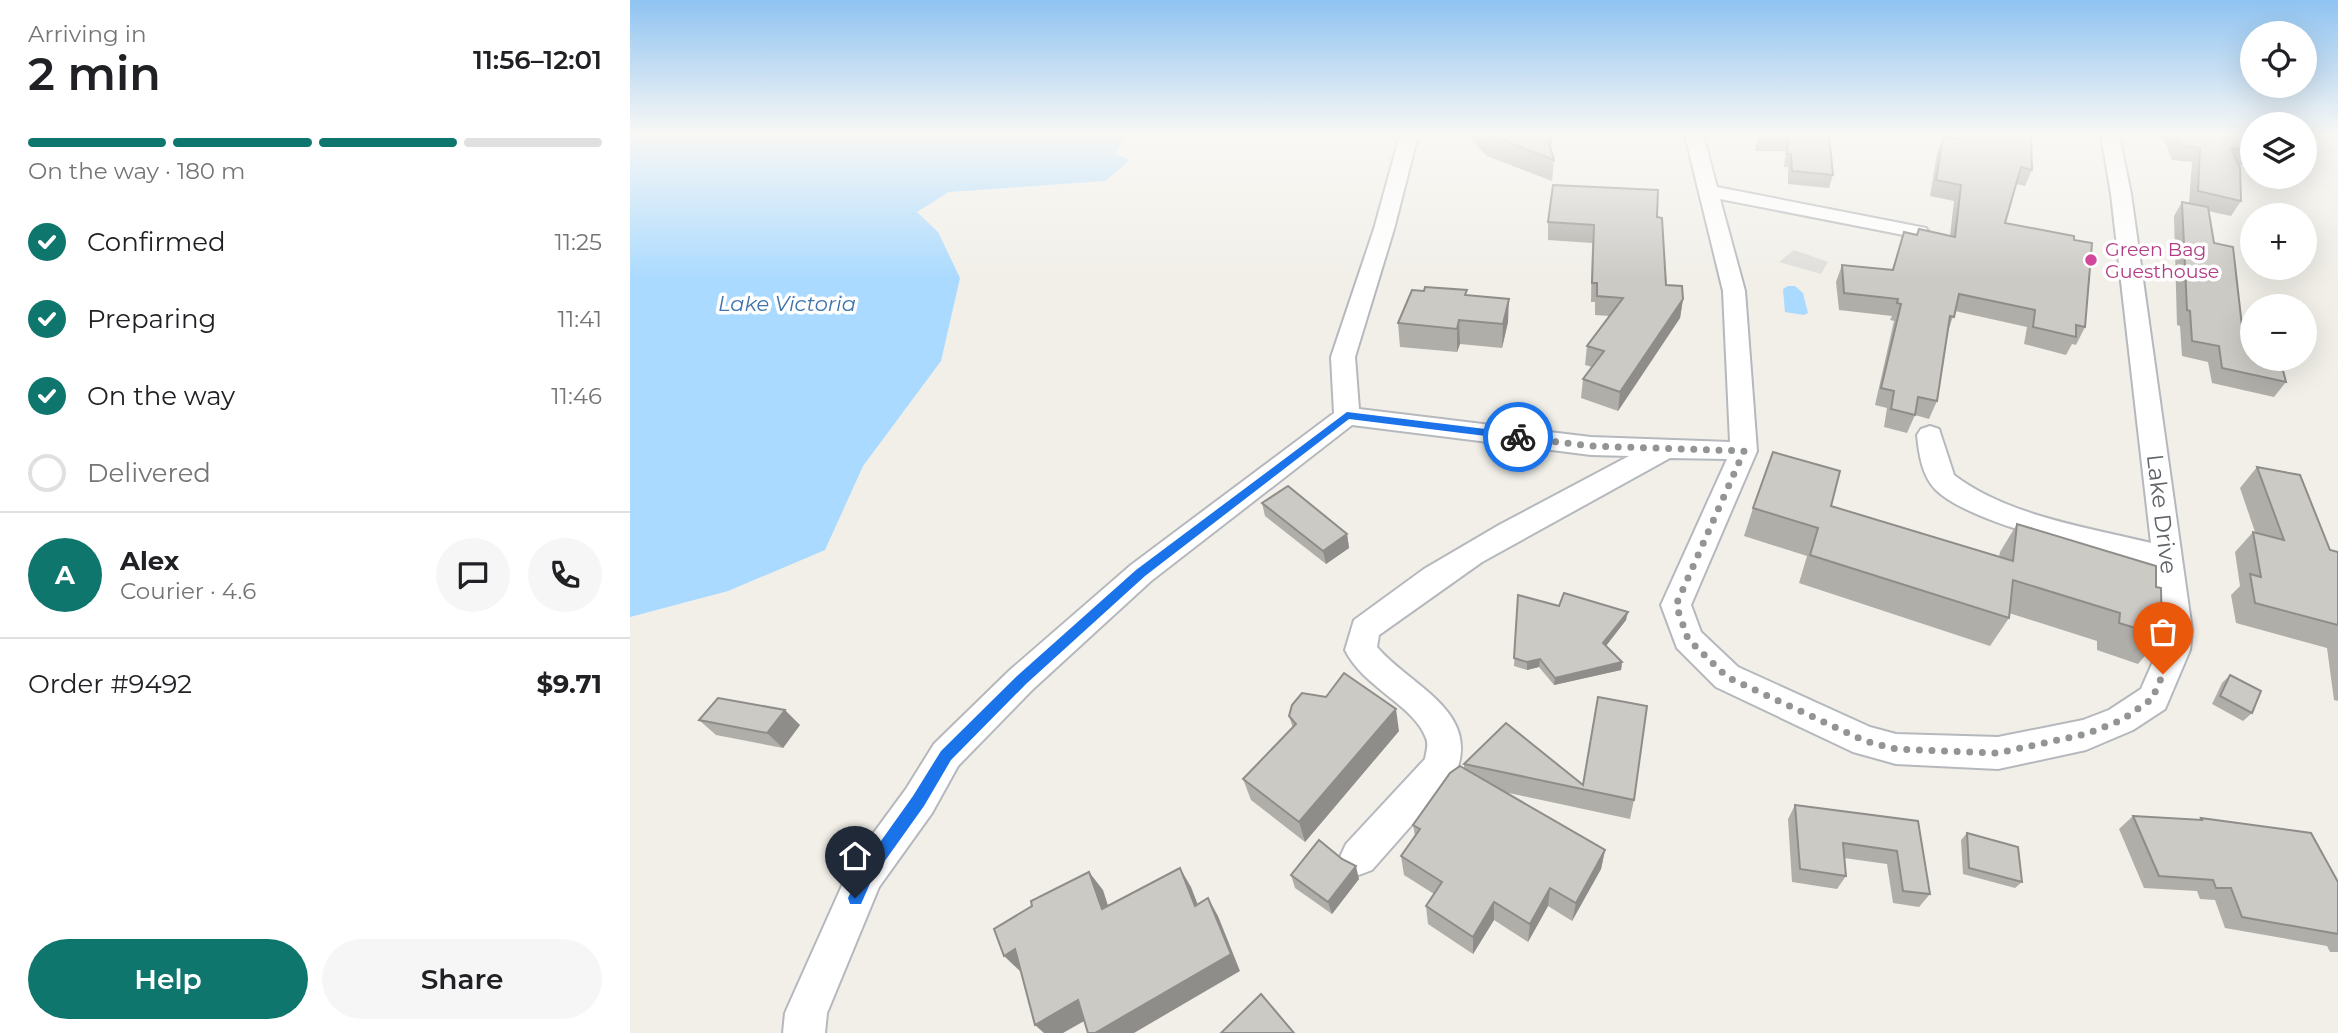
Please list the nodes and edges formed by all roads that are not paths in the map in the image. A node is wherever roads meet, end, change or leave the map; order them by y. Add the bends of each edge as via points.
1 (1396, 183) edge
2 (1704, 183) edge
3 (2119, 183) edge
4 (1706, 191) junction
5 (1919, 232) edge
6 (1347, 416) junction
7 (1930, 435) dead end
8 (1665, 449) junction
9 (1744, 451) junction
10 (2169, 558) junction
11 (1359, 856) dead end
12 (804, 1033) edge

1 - 6 street via 1343,357
2 - 4 street, Lake Drive
3 - 10 street, Lake Drive
4 - 5 street
4 - 9 street, Lake Drive via 1734,291
6 - 8 street via 1591,446
6 - 12 street via 1141,573 1021,680 946,755 866,874 806,1013
7 - 10 street via 1934,461 1956,493 1996,510
8 - 9 street
8 - 11 street via 1516,527 1365,629 1361,650 1378,671 1429,711 1445,739 1442,766
9 - 10 street, Lake Drive via 1676,605 1688,639 1727,677 1865,741 1896,749 1998,753 2086,734 2122,720 2152,699 2174,650

